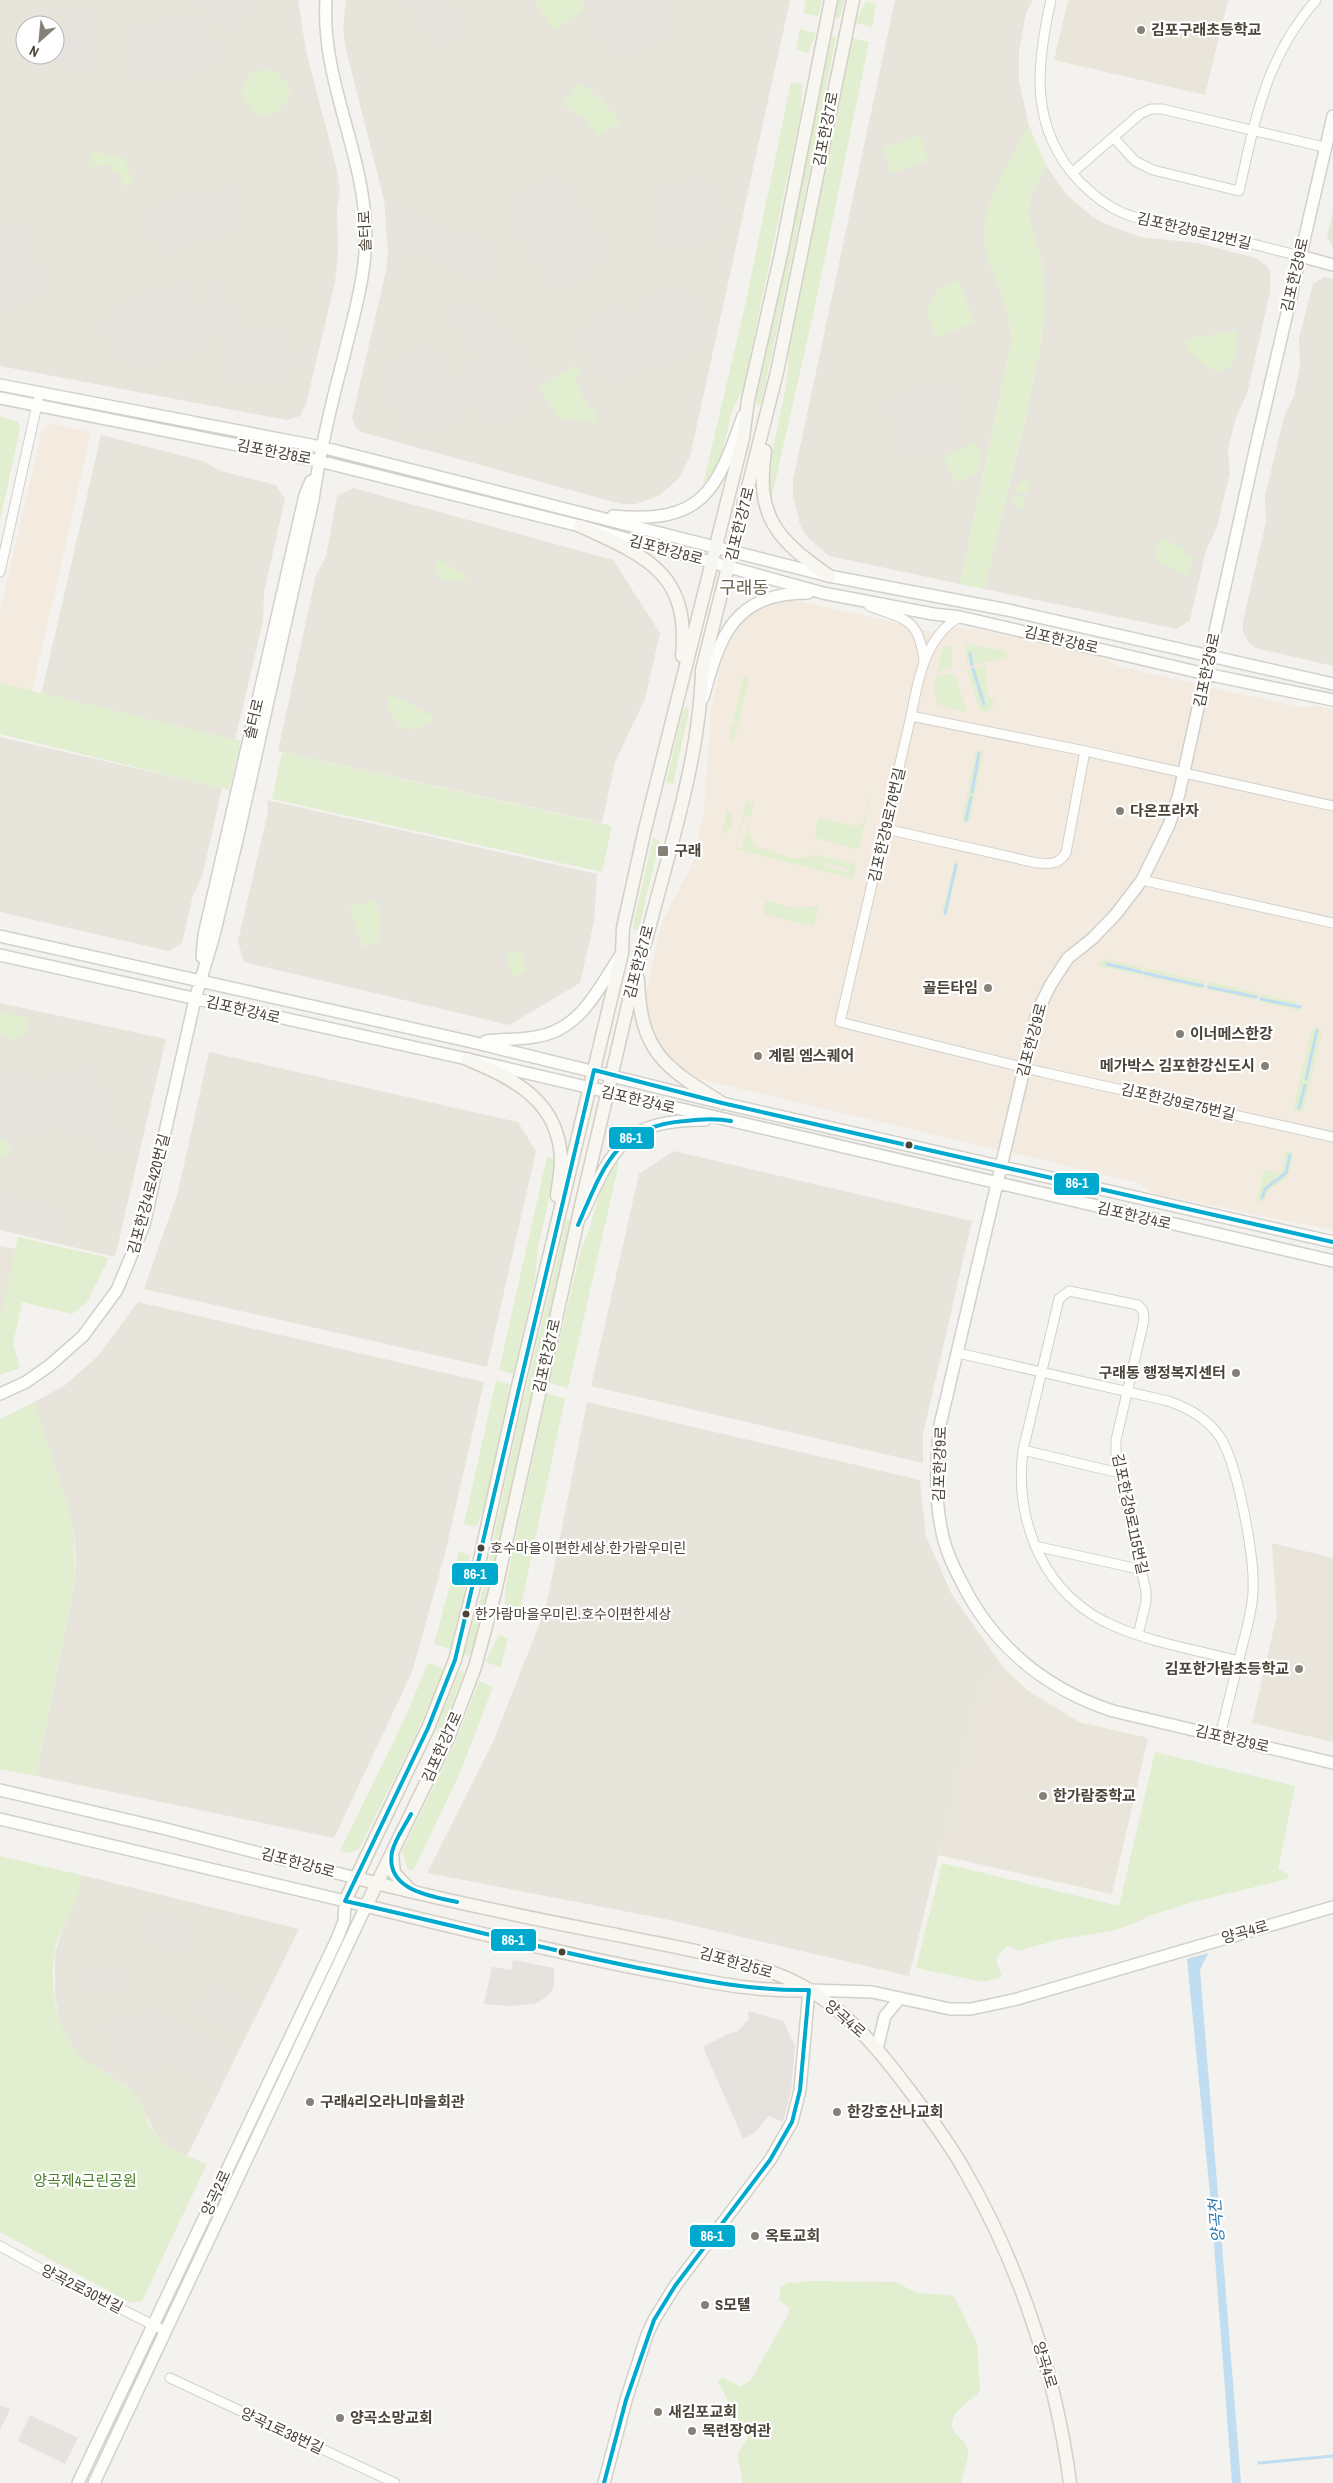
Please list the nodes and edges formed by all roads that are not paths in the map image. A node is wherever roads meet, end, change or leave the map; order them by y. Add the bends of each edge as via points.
1 (326, 0) edge
2 (831, 0) edge
3 (853, 0) edge
4 (1051, 0) edge
5 (1316, 0) edge
6 (1333, 116) edge
7 (1253, 130) junction
8 (1113, 137) junction
9 (1324, 147) junction
10 (1072, 173) junction
11 (1300, 256) junction
12 (1333, 265) edge
13 (777, 372) junction
14 (0, 385) edge
15 (40, 393) junction
16 (0, 398) edge
17 (748, 400) junction
18 (36, 406) junction
19 (320, 447) junction
20 (319, 461) junction
21 (581, 520) junction
22 (716, 549) junction
23 (732, 553) junction
24 (712, 562) junction
25 (729, 567) junction
26 (0, 572) edge
27 (829, 576) junction
28 (823, 593) junction
29 (853, 599) junction
30 (960, 617) junction
31 (1210, 656) junction
32 (924, 662) junction
33 (1206, 674) junction
34 (1333, 684) edge
35 (679, 688) junction
36 (1333, 700) edge
37 (701, 707) junction
38 (911, 716) junction
39 (1085, 751) junction
40 (1184, 772) junction
41 (1333, 806) edge
42 (886, 829) junction
43 (1142, 880) junction
44 (1333, 923) edge
45 (0, 936) edge
46 (622, 952) junction
47 (0, 954) edge
48 (638, 962) junction
49 (200, 980) junction
50 (196, 999) junction
51 (472, 1042) junction
52 (467, 1060) junction
53 (1023, 1067) junction
54 (594, 1070) junction
55 (611, 1075) junction
56 (589, 1088) junction
57 (607, 1092) junction
58 (722, 1103) junction
59 (724, 1120) junction
60 (1333, 1137) edge
61 (1001, 1168) junction
62 (998, 1184) junction
63 (575, 1230) junction
64 (1333, 1242) edge
65 (550, 1256) junction
66 (1333, 1261) edge
67 (958, 1353) junction
68 (1042, 1374) junction
69 (1127, 1393) junction
70 (0, 1394) edge
71 (1023, 1450) junction
72 (1119, 1473) junction
73 (1035, 1546) junction
74 (1142, 1570) junction
75 (1138, 1635) junction
76 (1238, 1661) junction
77 (1220, 1736) junction
78 (1333, 1763) edge
79 (0, 1790) edge
80 (0, 1819) edge
81 (392, 1851) junction
82 (356, 1878) junction
83 (376, 1884) junction
84 (414, 1893) junction
85 (345, 1901) junction
86 (366, 1906) junction
87 (1333, 1908) edge
88 (809, 1990) junction
89 (900, 1998) junction
90 (877, 2049) junction
91 (0, 2246) edge
92 (153, 2325) junction
93 (164, 2331) junction
94 (170, 2378) dead end
95 (78, 2483) edge
96 (94, 2483) edge
97 (395, 2483) edge
98 (604, 2483) edge
99 (1070, 2483) edge

1 - 19 street, 솔터로 via 328,50 362,190 366,259
2 - 17 main road, 김포한강7로
3 - 13 main road, 김포한강7로
4 - 10 street, 김포한강9로12번길 via 1039,62 1040,99 1048,129
5 - 7 street via 1299,20 1273,65
6 - 9 street, 김포한강9로
7 - 8 street via 1151,109
7 - 8 street via 1239,191 1153,170 1135,161
7 - 9 street
8 - 10 street
9 - 11 street, 김포한강9로
10 - 11 street, 김포한강9로12번길 via 1093,195 1122,213
11 - 12 street
11 - 31 street, 김포한강9로
13 - 23 main road, 김포한강7로
13 - 27 main road via 764,458 764,499 769,517 794,551
14 - 15 street, 김포한강8로
15 - 18 street
15 - 19 street, 김포한강8로
16 - 18 street, 김포한강8로
17 - 21 street via 726,462 702,498 666,517
17 - 22 main road, 김포한강7로 via 743,438
18 - 20 street, 김포한강8로
18 - 26 street
19 - 20 street, 솔터로
19 - 21 street, 김포한강8로
20 - 21 street, 김포한강8로
20 - 49 street, 솔터로 via 237,840
21 - 22 street, 김포한강8로
21 - 24 street, 김포한강8로
21 - 35 main road via 652,564 672,588 682,618
22 - 23 street, 김포한강8로
22 - 24 main road, 김포한강7로
23 - 25 main road, 김포한강7로
23 - 27 street, 김포한강8로
24 - 25 street, 김포한강8로
24 - 35 main road, 김포한강7로
25 - 28 street, 김포한강8로
25 - 37 main road, 김포한강7로 via 702,670
27 - 31 street, 김포한강8로 via 1008,610
28 - 29 street, 김포한강8로
28 - 37 street via 786,593 748,607 733,623 714,660
29 - 30 street, 김포한강8로
29 - 32 street via 910,622 922,642
30 - 32 street via 944,627
30 - 33 street, 김포한강8로
31 - 33 street, 김포한강9로
31 - 34 street, 김포한강8로
32 - 38 street, 김포한강9로76번길
33 - 36 street, 김포한강8로
33 - 40 street, 김포한강9로
35 - 46 main road, 김포한강7로 via 625,919
37 - 48 main road, 김포한강7로
38 - 39 street
38 - 42 street, 김포한강9로76번길
39 - 40 street
39 - 42 street via 1066,854 1053,864
40 - 41 street
40 - 43 street, 김포한강9로 via 1169,825
42 - 53 street, 김포한강9로76번길 via 840,1022
43 - 44 street
43 - 53 street, 김포한강9로 via 1116,914 1068,958 1051,984 1038,1010
45 - 49 street, 김포한강4로
46 - 51 street via 590,1003 572,1022 542,1036
46 - 54 main road, 김포한강7로
47 - 50 street, 김포한강4로
48 - 55 main road, 김포한강7로
48 - 58 main road via 639,1006 652,1046 672,1070
49 - 50 street, 솔터로
49 - 51 street, 김포한강4로
50 - 52 street, 김포한강4로
50 - 70 street, 김포한강4로420번길 via 156,1180 128,1268 117,1290 83,1336 49,1366
51 - 54 street, 김포한강4로
52 - 56 street, 김포한강4로
52 - 65 main road via 500,1073 527,1090 552,1124 561,1161
53 - 60 street, 김포한강9로75번길
53 - 61 street, 김포한강9로
54 - 55 street, 김포한강4로
54 - 56 main road, 김포한강7로
55 - 57 main road, 김포한강7로
55 - 58 street, 김포한강4로
56 - 57 street, 김포한강4로
56 - 65 main road, 김포한강7로
57 - 59 street, 김포한강4로
57 - 63 main road, 김포한강7로
58 - 61 street, 김포한강4로
59 - 62 street, 김포한강4로
59 - 63 street via 677,1120 649,1127 629,1137 606,1163
61 - 62 street, 김포한강9로
61 - 64 street, 김포한강4로
62 - 66 street, 김포한강4로
62 - 67 street, 김포한강9로
63 - 81 main road, 김포한강7로 via 495,1592 475,1667 448,1738
65 - 82 main road, 김포한강7로 via 455,1660 428,1728
67 - 68 street
67 - 77 street, 김포한강9로 via 940,1425 938,1506 952,1564 982,1617 1026,1665 1084,1701
68 - 69 street
68 - 69 street, 김포한강9로115번길 via 1058,1299 1063,1294 1077,1291 1138,1305 1143,1311 1144,1320
68 - 71 street, 김포한강9로115번길
69 - 72 street, 김포한강9로115번길 via 1116,1440
69 - 76 street via 1184,1407 1211,1426 1226,1448 1254,1569 1249,1616
71 - 72 street
71 - 73 street, 김포한강9로115번길 via 1021,1497
72 - 74 street, 김포한강9로115번길
73 - 74 street
73 - 75 street, 김포한강9로115번길 via 1046,1569 1076,1602 1094,1616
74 - 75 street, 김포한강9로115번길 via 1146,1602
75 - 76 street, 김포한강9로115번길
76 - 77 street
77 - 78 street, 김포한강9로
79 - 82 street, 김포한강5로
80 - 85 street, 김포한강5로
81 - 83 main road, 김포한강7로
81 - 84 main road via 394,1873
82 - 83 main road, 김포한강5로
82 - 85 main road, 김포한강7로
83 - 84 main road, 김포한강5로
83 - 86 main road, 김포한강7로
84 - 88 main road, 김포한강5로 via 751,1964
85 - 86 street, 김포한강5로
85 - 92 street, 양곡2로 via 344,1921 337,1939
86 - 88 main road, 김포한강5로 via 569,1955 746,1989
86 - 93 street, 양곡2로
87 - 89 street, 양곡4로 via 1017,1999 950,2009
88 - 89 street, 양곡4로 via 872,1992
88 - 90 main road, 양곡4로 via 851,2020
88 - 98 street via 800,2090 792,2122 770,2160 654,2320 626,2400
89 - 90 street via 885,2016
90 - 99 main road, 양곡4로 via 926,2112 960,2164 978,2194 1008,2259 1056,2400
91 - 92 street, 양곡2로30번길
92 - 93 street, 양곡2로30번길
92 - 95 street, 양곡2로
93 - 96 street, 양곡2로
94 - 97 street, 양곡1로38번길

